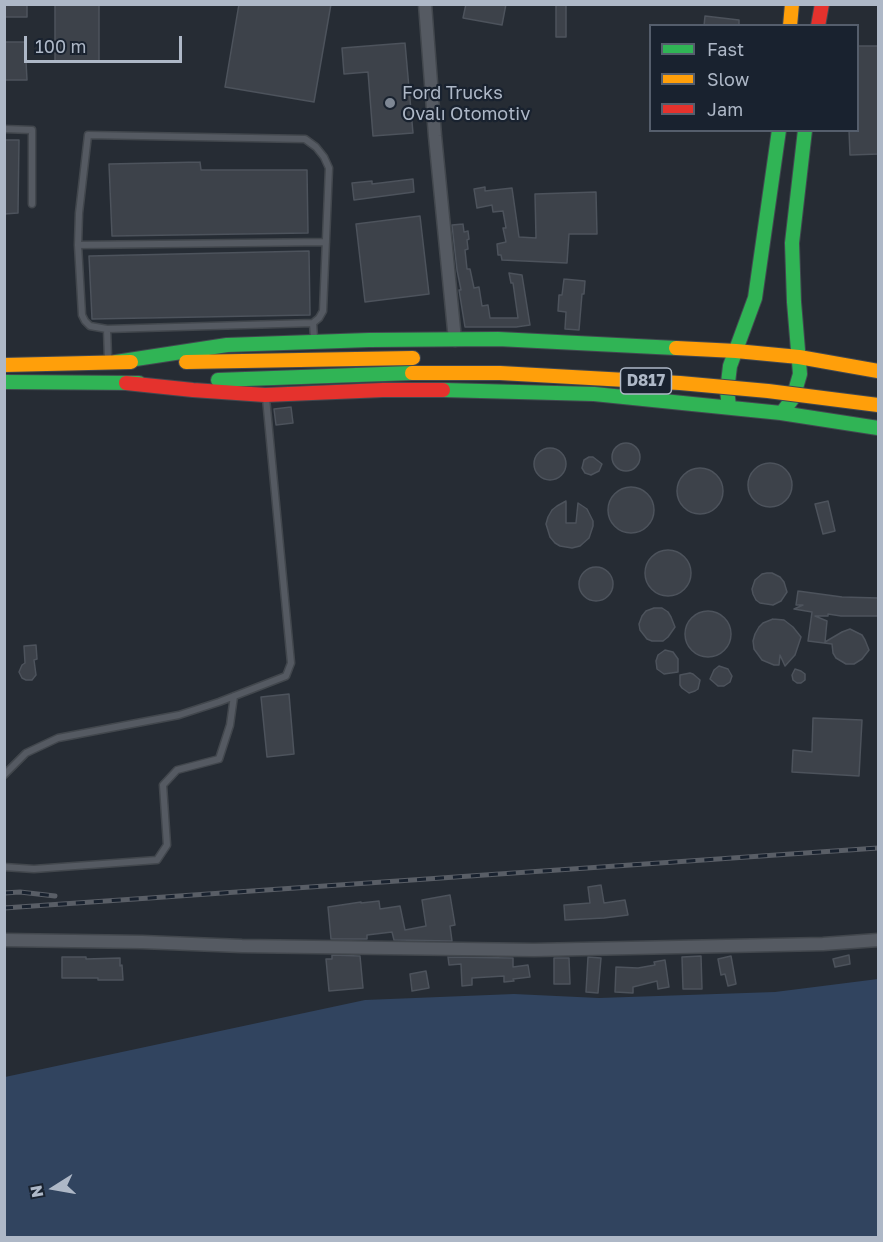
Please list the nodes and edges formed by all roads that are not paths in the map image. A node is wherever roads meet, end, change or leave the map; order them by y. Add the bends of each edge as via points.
1 (425, 4) edge
2 (792, 4) edge
3 (822, 4) edge
4 (790, 24) edge
5 (818, 24) edge
6 (4, 129) edge
7 (779, 132) edge
8 (805, 132) edge
9 (32, 204) dead end
10 (326, 242) junction
11 (78, 245) junction
12 (313, 323) junction
13 (107, 329) junction
14 (455, 340) junction
15 (314, 342) junction
16 (736, 351) junction
17 (799, 357) junction
18 (112, 362) junction
19 (417, 363) junction
20 (4, 365) edge
21 (879, 371) edge
22 (713, 372) dead end
23 (747, 375) dead end
24 (781, 378) dead end
25 (4, 382) edge
26 (813, 382) dead end
27 (126, 383) junction
28 (265, 395) junction
29 (879, 405) edge
30 (729, 407) junction
31 (782, 412) junction
32 (878, 429) edge
33 (234, 696) junction
34 (4, 775) edge
35 (4, 867) edge
36 (4, 940) edge
37 (879, 940) edge

1 - 14 street
2 - 4 highway
3 - 5 highway
6 - 9 lane via 32,130
7 - 16 highway via 755,298
8 - 17 highway via 792,243
10 - 11 lane
10 - 11 lane via 329,168 321,152 305,139 88,135
10 - 12 lane via 323,311
11 - 13 lane via 82,315 90,326
12 - 13 lane
12 - 15 lane
13 - 18 lane
14 - 15 highway
14 - 16 highway
15 - 18 highway via 227,345
16 - 17 highway
16 - 30 highway via 730,366
17 - 21 highway
17 - 31 highway via 800,374 793,398
18 - 19 highway, D817
18 - 20 highway, D817
19 - 27 highway, D817
19 - 29 highway, D817, bridge via 500,373 669,382
22 - 23 highway
24 - 26 highway
25 - 27 highway, D817
27 - 28 highway
28 - 30 highway via 383,390 594,394
28 - 33 lane via 291,663 286,676
30 - 31 highway
31 - 32 highway
33 - 34 lane via 179,715 58,738 26,753
33 - 35 lane via 219,759 177,770 163,785 167,845 157,860 34,869
36 - 37 street via 534,950

